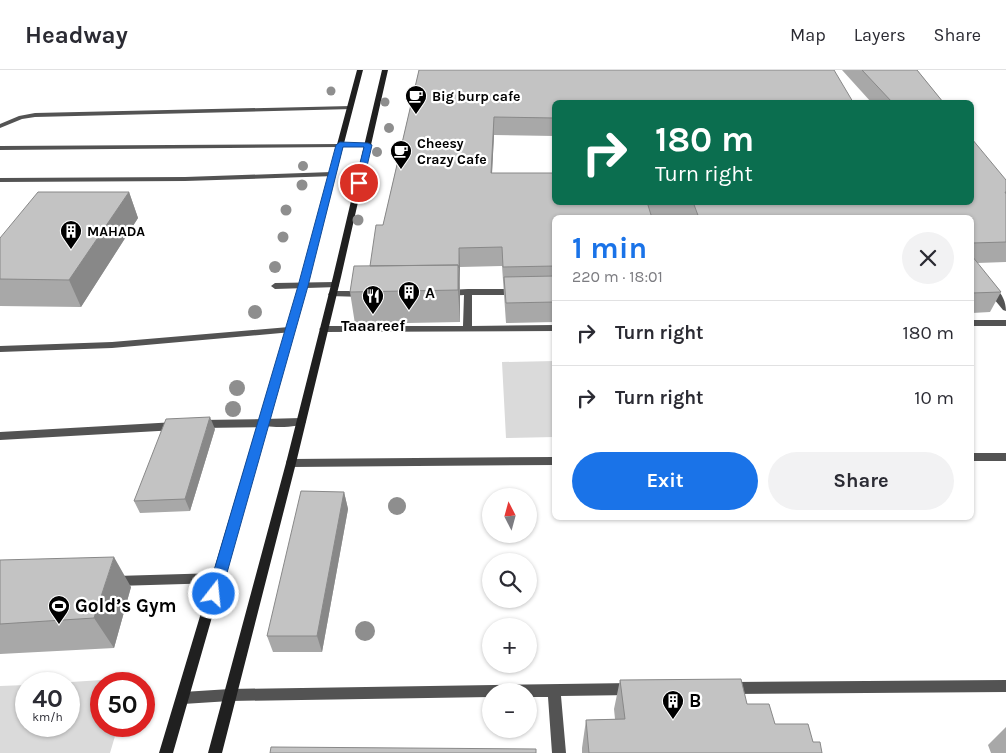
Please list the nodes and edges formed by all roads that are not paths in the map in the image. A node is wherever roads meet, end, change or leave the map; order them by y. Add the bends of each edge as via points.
1 (360, 70) edge
2 (385, 70) edge
3 (351, 108) junction
4 (0, 126) edge
5 (340, 145) junction
6 (368, 145) junction
7 (0, 148) edge
8 (332, 174) junction
9 (0, 180) edge
10 (974, 282) edge
11 (275, 286) dead end
12 (303, 286) junction
13 (333, 290) junction
14 (526, 291) edge
15 (468, 292) junction
16 (372, 293) edge
17 (439, 293) edge
18 (1006, 308) edge
19 (1006, 322) edge
20 (974, 323) edge
21 (552, 328) edge
22 (467, 329) junction
23 (290, 330) junction
24 (324, 330) junction
25 (0, 349) edge
26 (264, 422) junction
27 (301, 422) junction
28 (0, 436) edge
29 (1006, 457) edge
30 (974, 458) edge
31 (552, 461) edge
32 (291, 463) junction
33 (219, 578) junction
34 (104, 582) edge
35 (1006, 686) edge
36 (719, 688) edge
37 (650, 689) edge
38 (554, 690) junction
39 (230, 695) junction
40 (183, 698) junction
41 (166, 753) edge
42 (215, 753) edge
43 (559, 753) edge

1 - 3 main road
2 - 6 main road
3 - 4 street via 35,115
3 - 5 main road
5 - 6 street
5 - 7 street
5 - 8 main road
6 - 13 main road
8 - 9 street
8 - 12 main road
10 - 18 street via 990,286
11 - 12 street
12 - 13 street
12 - 23 main road
13 - 16 street
13 - 24 main road
14 - 15 street
15 - 17 street
15 - 22 street
19 - 20 street
21 - 22 street
22 - 24 street
23 - 25 street via 112,345
23 - 26 main road
24 - 27 main road
26 - 27 street
26 - 28 street
26 - 33 main road
27 - 32 main road
29 - 30 street
31 - 32 street
32 - 39 main road
33 - 34 street
33 - 40 main road
35 - 36 street
37 - 38 street
38 - 39 street
38 - 43 street
39 - 40 street
39 - 42 main road
40 - 41 main road

